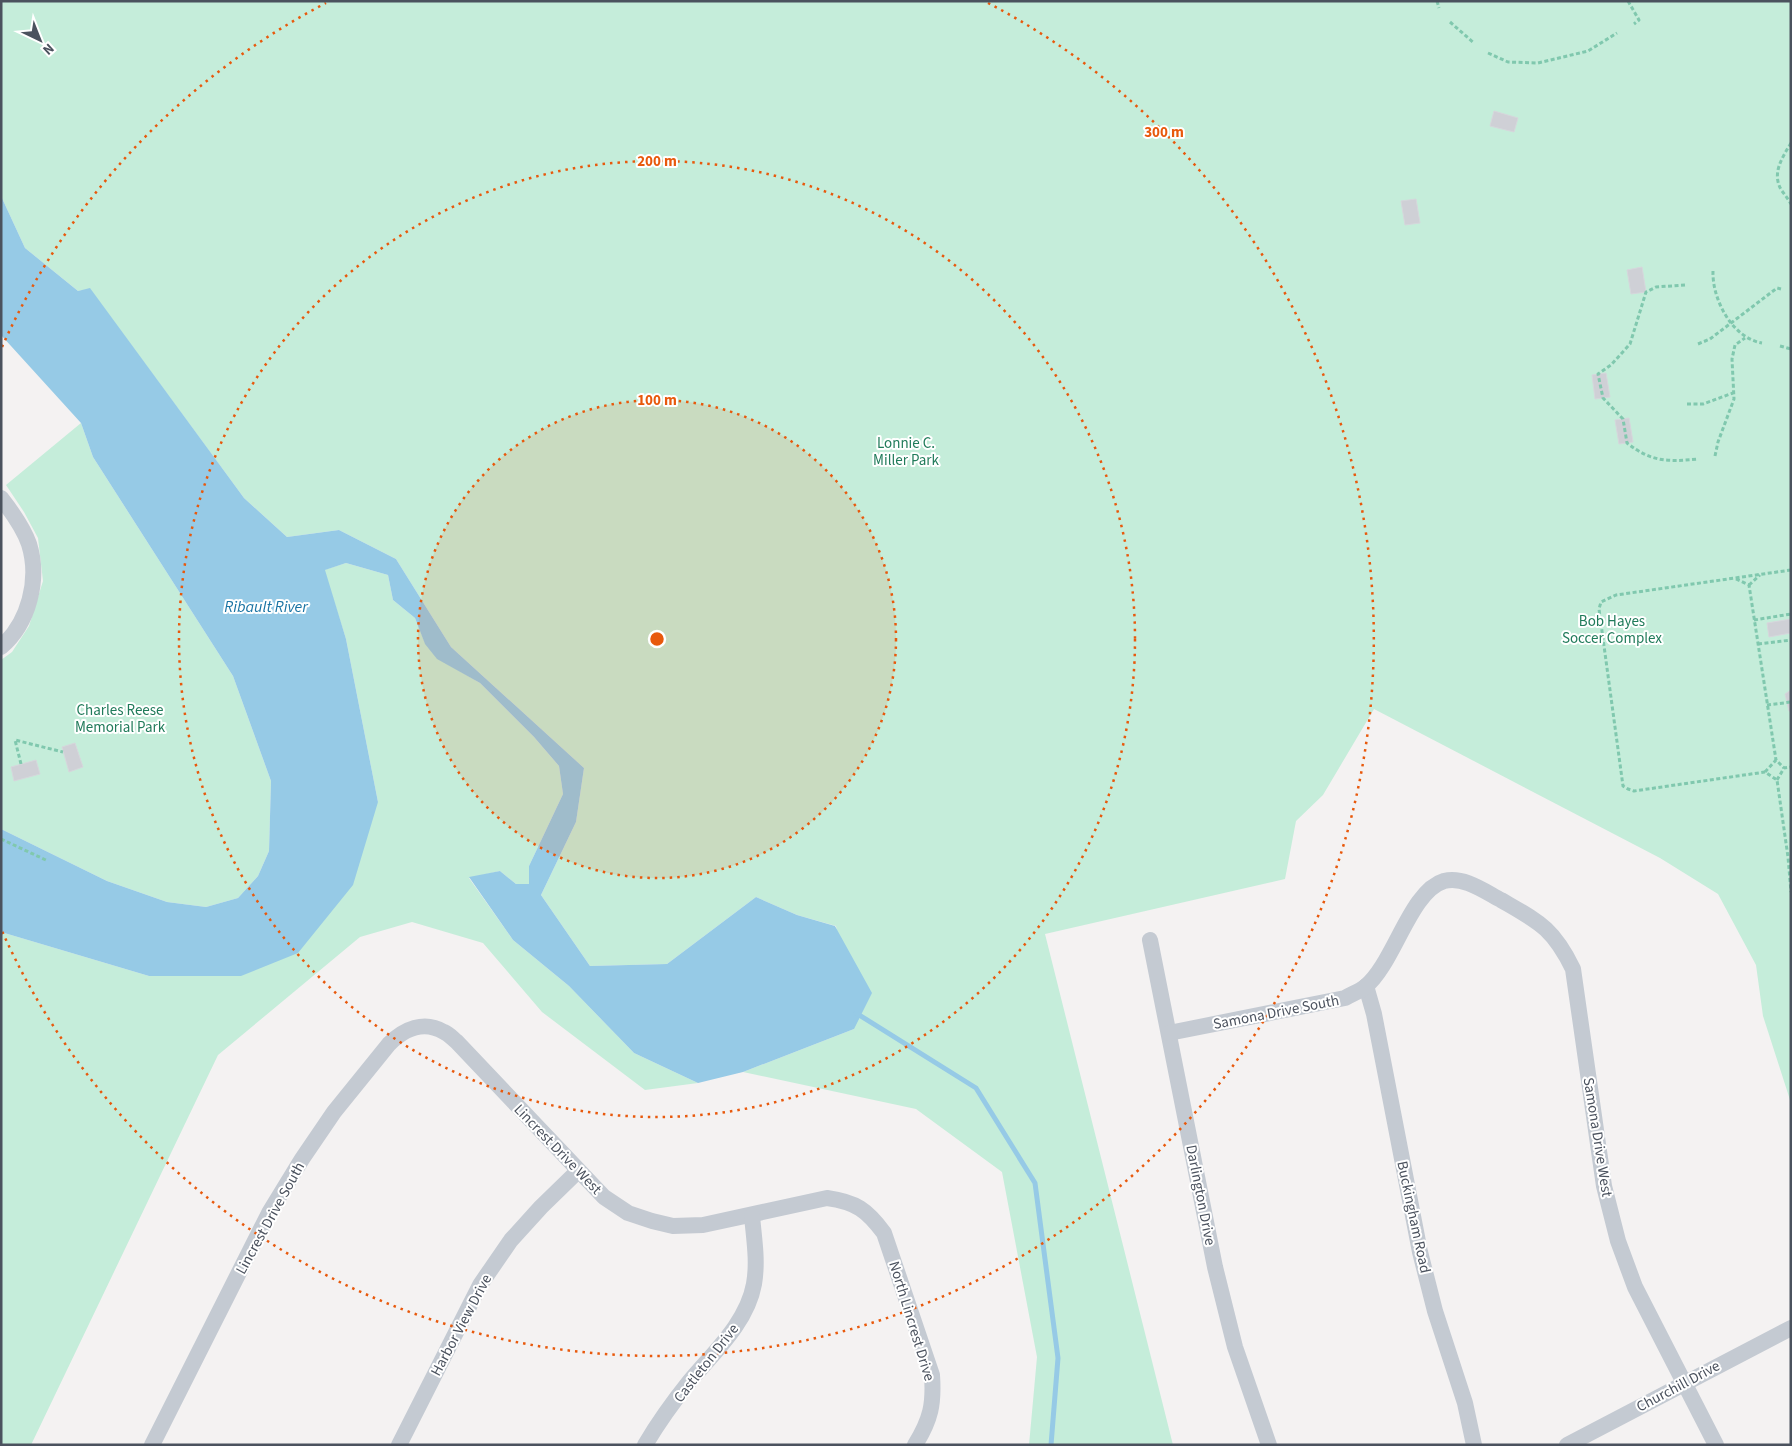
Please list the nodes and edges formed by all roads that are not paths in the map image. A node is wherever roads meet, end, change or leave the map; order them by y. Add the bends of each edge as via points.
1 (1, 498) edge
2 (1, 647) edge
3 (1445, 881) joint
4 (1150, 940) dead end
5 (1366, 986) junction
6 (427, 1027) joint
7 (1170, 1033) junction
8 (578, 1171) junction
9 (857, 1206) joint
10 (752, 1216) junction
11 (1791, 1328) edge
12 (1686, 1382) junction
13 (152, 1445) edge
14 (399, 1445) edge
15 (645, 1445) edge
16 (915, 1445) edge
17 (1269, 1445) edge
18 (1474, 1445) edge
19 (1566, 1445) edge
20 (1716, 1445) edge

1 - 2 street via 22,528 32,560 29,601 20,623
3 - 5 street, Samona Drive South via 1418,902 1386,961
3 - 12 street, Samona Drive West via 1476,886 1538,922 1564,949 1574,969 1604,1186 1618,1241 1635,1286
4 - 7 street, Darlington Drive
5 - 7 street, Samona Drive South via 1345,998
5 - 18 street, Buckingham Road via 1420,1252 1465,1403
6 - 8 street, Lincrest Drive West via 444,1031 457,1042
6 - 13 street, Lincrest Drive South via 411,1028 398,1034 334,1112 302,1159 270,1213
7 - 17 street, Darlington Drive via 1215,1267 1235,1347
8 - 10 street, Lincrest Drive West via 604,1197 652,1222 673,1226 703,1225
8 - 14 street, Harbor View Drive via 511,1240 480,1285
9 - 10 street, Lincrest Drive West via 827,1198
9 - 16 street, North Lincrest Drive via 872,1217 884,1233 932,1375 933,1399 929,1417
10 - 15 street, Castleton Drive via 756,1252 754,1285 746,1307 734,1328 687,1385
11 - 12 street, Churchill Drive
12 - 19 street, Churchill Drive
12 - 20 street, Samona Drive West

